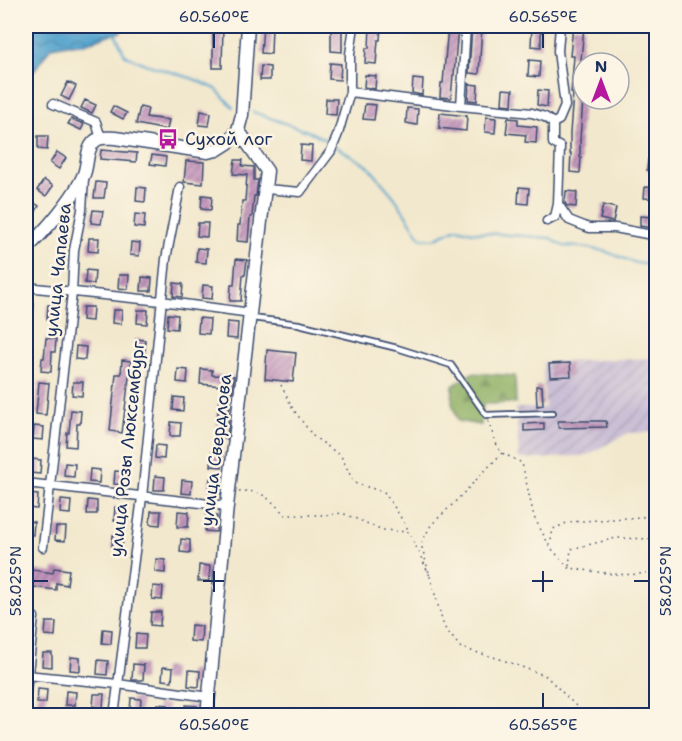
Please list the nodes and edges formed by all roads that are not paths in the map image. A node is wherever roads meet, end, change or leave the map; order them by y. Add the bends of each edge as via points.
1 (248, 26) edge
2 (354, 26) edge
3 (466, 26) edge
4 (560, 26) edge
5 (350, 92) junction
6 (52, 104) dead end
7 (461, 106) junction
8 (553, 123) junction
9 (238, 130) junction
10 (103, 138) junction
11 (84, 175) junction
12 (180, 187) dead end
13 (266, 189) junction
14 (558, 204) junction
15 (547, 221) dead end
16 (657, 233) edge
17 (26, 249) edge
18 (26, 287) edge
19 (72, 293) junction
20 (161, 301) junction
21 (251, 316) junction
22 (553, 413) dead end
23 (26, 483) edge
24 (50, 486) junction
25 (142, 497) junction
26 (227, 506) junction
27 (43, 547) dead end
28 (34, 617) dead end
29 (26, 675) edge
30 (118, 684) junction
31 (26, 692) edge
32 (209, 697) junction
33 (114, 716) edge
34 (207, 716) edge

1 - 9 street
2 - 5 street
3 - 7 street
4 - 8 street via 558,51 565,106 559,120
5 - 7 street
5 - 13 street via 331,151 300,192
6 - 10 street via 96,122
7 - 8 street via 532,113
8 - 14 street via 553,143 560,147
9 - 10 street via 228,143 208,152
9 - 13 street, улица Свердлова via 267,171
10 - 11 street via 95,140 89,148
11 - 17 street via 66,205
11 - 19 street, улица Чапаева
12 - 20 street, улица Розы Люксембург
13 - 21 street, улица Свердлова
14 - 15 street via 555,217
14 - 16 street via 569,220 589,228
18 - 19 street
19 - 20 street
19 - 24 street, улица Чапаева
20 - 21 street
20 - 25 street, улица Розы Люксембург
21 - 22 lane via 299,324 452,365 486,415
21 - 26 street, улица Свердлова
23 - 24 street
24 - 25 street
24 - 27 street, улица Чапаева
25 - 26 street
25 - 30 street, улица Розы Люксембург
26 - 32 street, улица Свердлова
28 - 29 street
29 - 30 street
29 - 31 street
30 - 32 street
30 - 33 street, улица Розы Люксембург
32 - 34 street, улица Свердлова

